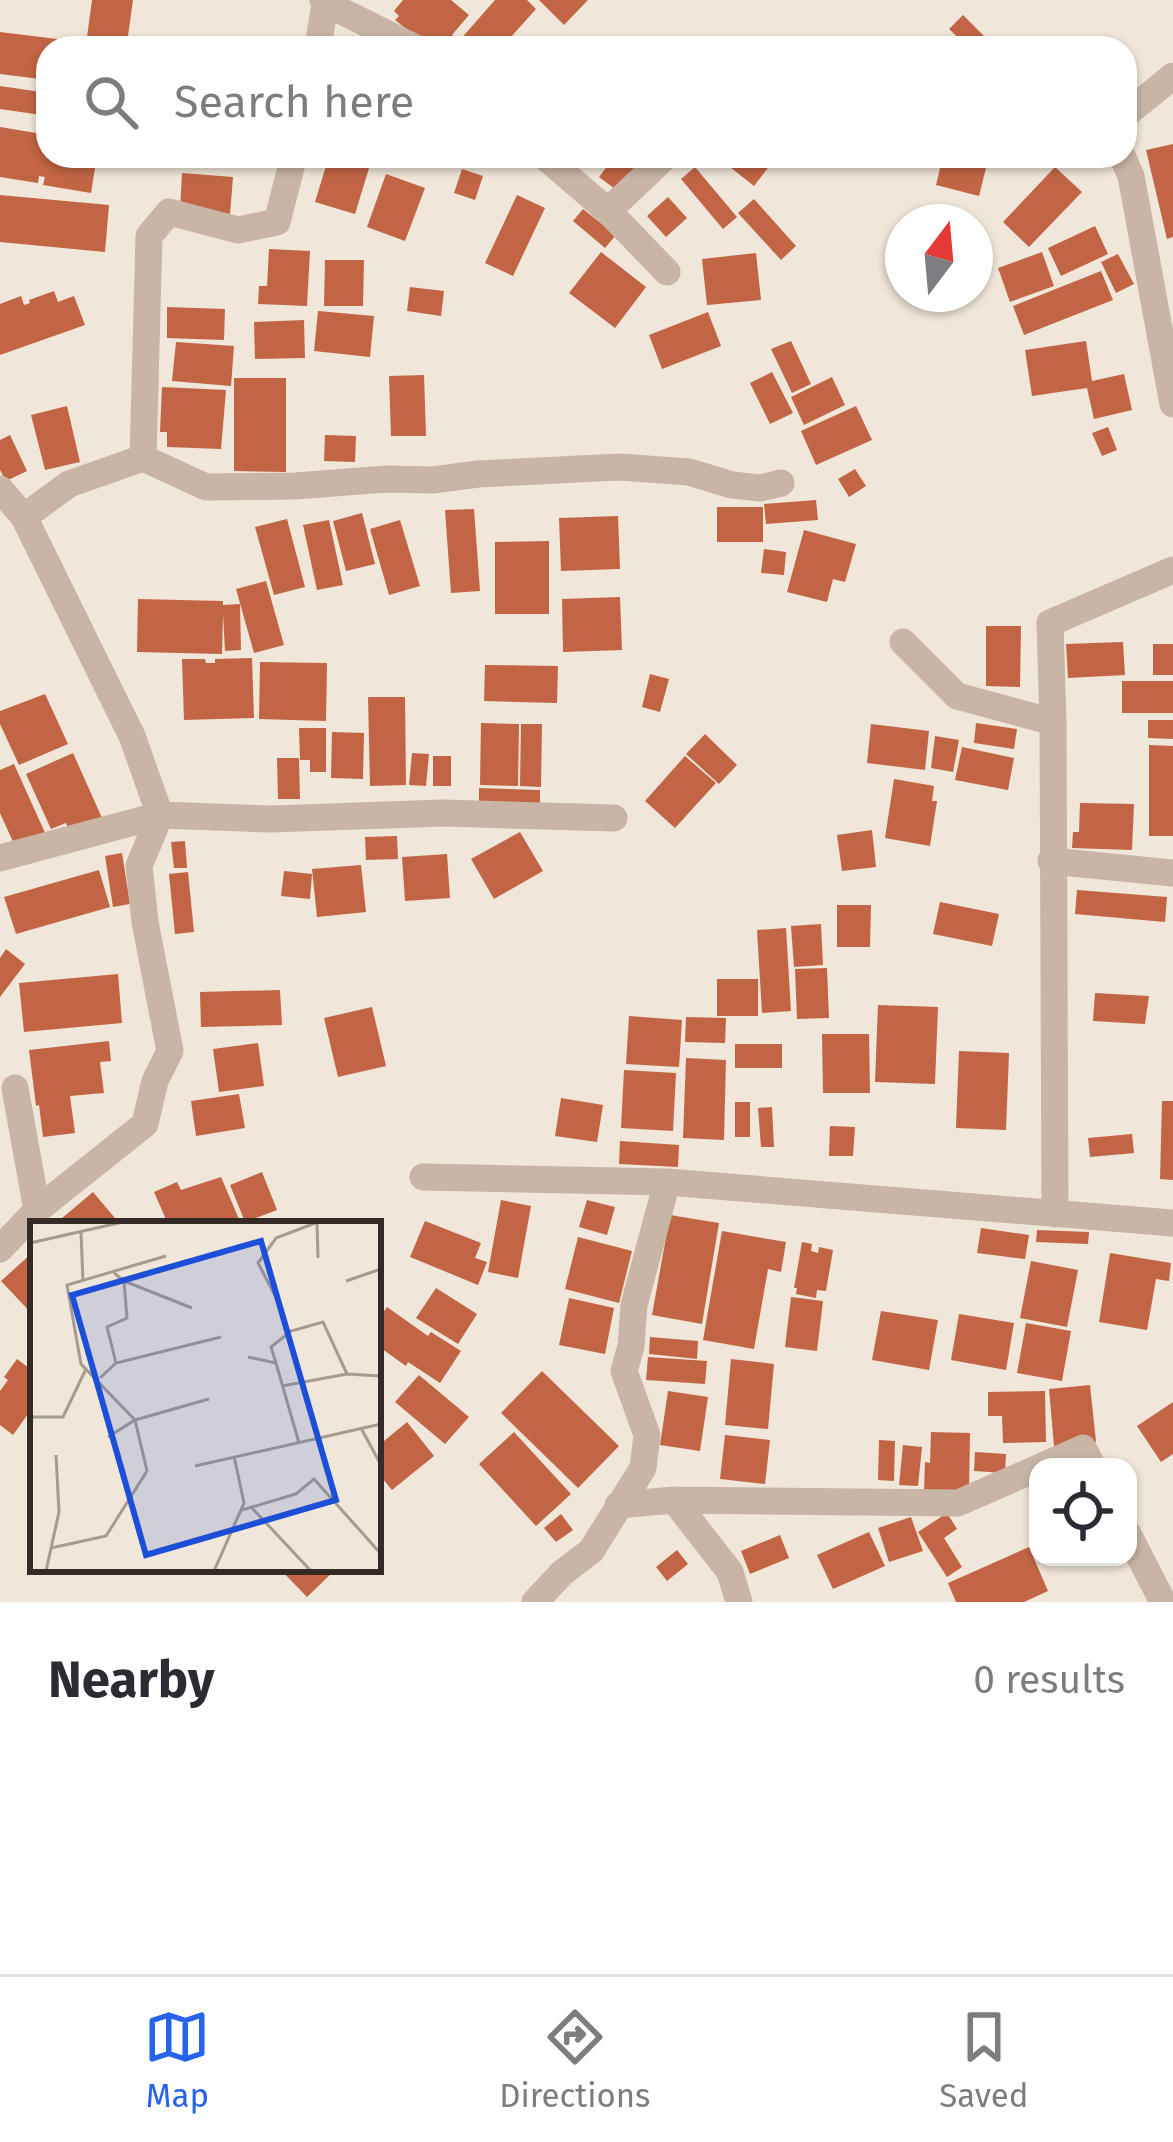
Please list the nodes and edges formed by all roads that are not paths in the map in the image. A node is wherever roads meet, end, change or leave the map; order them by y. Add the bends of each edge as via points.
1 (324, 2) edge
2 (320, 36) edge
3 (392, 36) edge
4 (1173, 76) edge
5 (1137, 106) edge
6 (291, 168) edge
7 (558, 168) edge
8 (653, 168) edge
9 (1127, 168) edge
10 (608, 211) junction
11 (667, 272) dead end
12 (1173, 404) edge
13 (143, 458) junction
14 (781, 483) dead end
15 (0, 489) edge
16 (24, 517) junction
17 (1173, 571) edge
18 (902, 642) dead end
19 (1053, 722) junction
20 (160, 815) junction
21 (614, 818) dead end
22 (0, 858) edge
23 (1051, 861) junction
24 (1173, 873) edge
25 (15, 1088) dead end
26 (424, 1177) dead end
27 (667, 1182) junction
28 (37, 1210) junction
29 (1054, 1214) junction
30 (1173, 1223) edge
31 (0, 1249) edge
32 (1060, 1458) edge
33 (1088, 1458) edge
34 (1029, 1471) edge
35 (674, 1500) junction
36 (618, 1505) junction
37 (1137, 1551) edge
38 (535, 1602) edge
39 (740, 1602) edge
40 (1163, 1602) edge

1 - 2 street
1 - 3 street
4 - 5 street
6 - 13 street via 278,222 238,230 169,212 149,236
7 - 10 street
8 - 10 street
9 - 12 street
10 - 11 street
13 - 14 street via 206,487 619,467 760,488
13 - 16 street via 69,484
15 - 16 street
16 - 20 street via 132,736
17 - 19 street via 1050,623
18 - 19 street via 957,696
19 - 23 street
20 - 21 street
20 - 22 street
20 - 28 street via 140,866 170,1051 145,1124
23 - 24 street
23 - 29 street
25 - 28 street
26 - 27 street
27 - 29 street
27 - 36 street via 624,1371 647,1435 643,1468
28 - 31 street
29 - 30 street
32 - 33 street via 1083,1448
34 - 35 street via 958,1503
35 - 36 street
35 - 39 street via 730,1573
36 - 38 street via 591,1551
37 - 40 street

